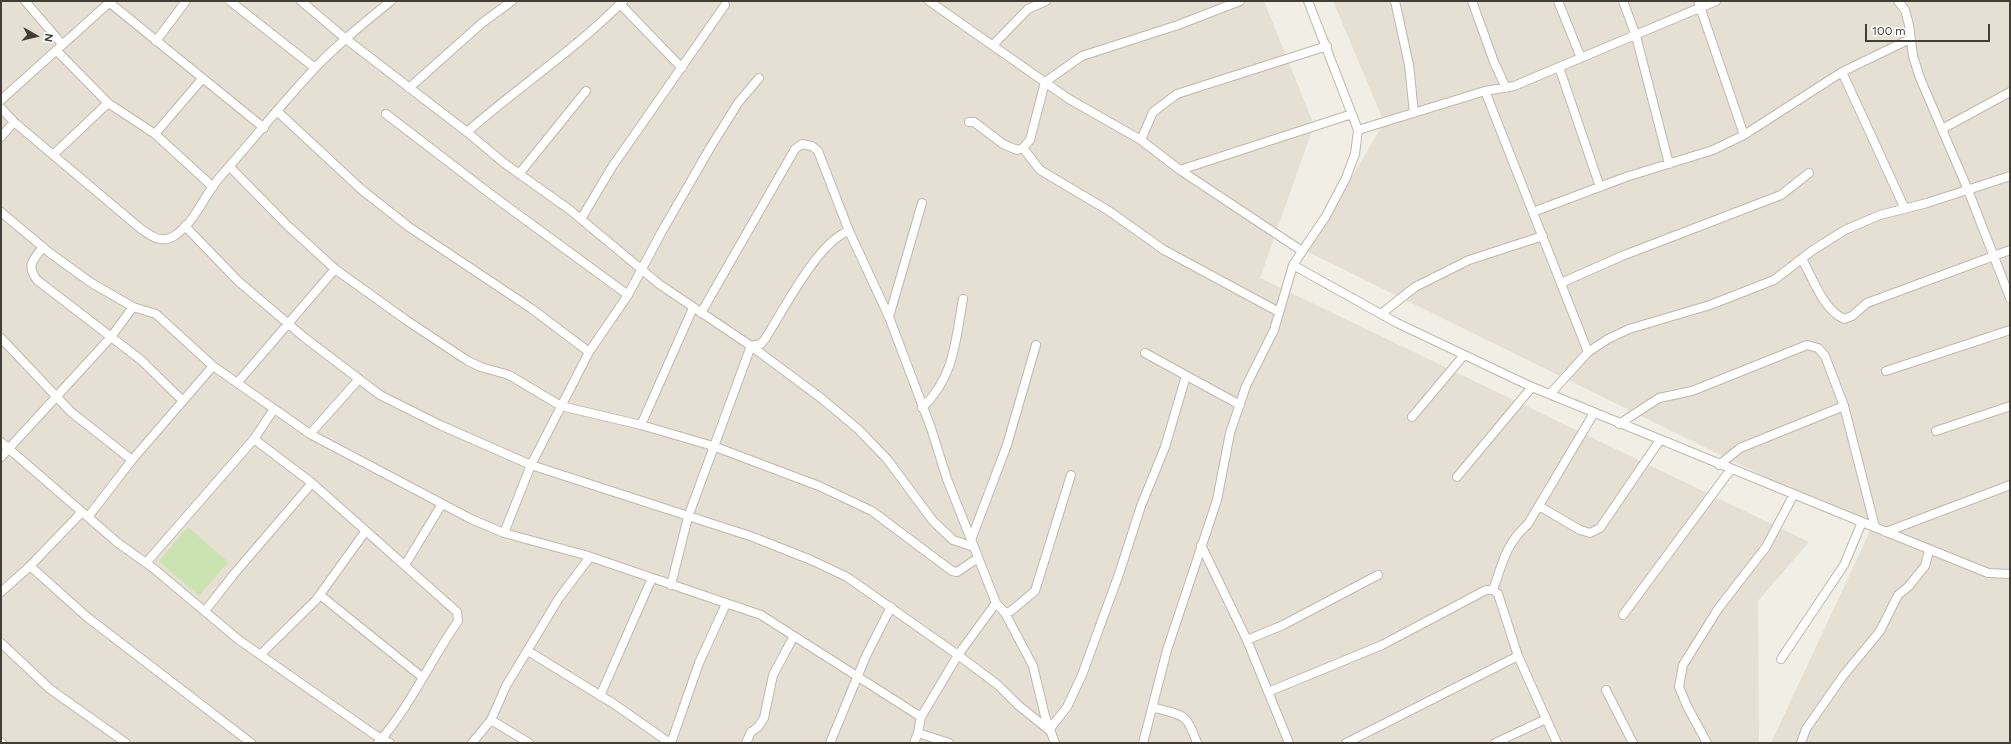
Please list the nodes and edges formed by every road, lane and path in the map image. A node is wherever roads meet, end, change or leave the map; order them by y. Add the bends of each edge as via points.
1 (25, 1) edge
2 (186, 1) edge
3 (230, 1) edge
4 (301, 1) edge
5 (391, 1) edge
6 (512, 1) edge
7 (930, 1) edge
8 (1046, 1) edge
9 (1240, 1) edge
10 (1308, 1) edge
11 (1395, 1) edge
12 (1472, 1) edge
13 (1558, 1) edge
14 (1624, 1) edge
15 (1716, 1) edge
16 (1898, 1) edge
17 (110, 2) edge
18 (621, 3) edge
19 (725, 5) dead end
20 (1699, 5) edge
21 (1636, 36) junction
22 (346, 39) junction
23 (1910, 39) junction
24 (156, 41) junction
25 (62, 44) junction
26 (993, 45) junction
27 (1327, 46) junction
28 (56, 50) junction
29 (1581, 58) junction
30 (1559, 67) junction
31 (315, 68) junction
32 (682, 68) junction
33 (1842, 72) junction
34 (759, 78) dead end
35 (202, 79) junction
36 (1045, 82) junction
37 (409, 88) junction
38 (1506, 88) junction
39 (586, 91) dead end
40 (1485, 91) junction
41 (2010, 92) edge
42 (1, 100) edge
43 (108, 103) junction
44 (1, 108) edge
45 (278, 112) junction
46 (1414, 113) junction
47 (386, 114) dead end
48 (1352, 114) junction
49 (14, 122) junction
50 (969, 122) dead end
51 (264, 128) junction
52 (1942, 129) junction
53 (1358, 130) junction
54 (467, 132) junction
55 (155, 134) junction
56 (1744, 135) junction
57 (1, 137) edge
58 (1141, 140) junction
59 (1023, 148) junction
60 (54, 154) junction
61 (1669, 164) junction
62 (230, 167) junction
63 (1180, 170) junction
64 (1809, 173) dead end
65 (519, 174) junction
66 (2010, 176) edge
67 (213, 186) junction
68 (1600, 187) junction
69 (1968, 190) junction
70 (922, 203) dead end
71 (1905, 209) junction
72 (1, 212) edge
73 (1534, 212) junction
74 (581, 219) junction
75 (185, 226) junction
76 (849, 231) junction
77 (1543, 236) junction
78 (43, 247) junction
79 (2010, 250) edge
80 (1302, 251) junction
81 (1994, 255) junction
82 (1802, 258) junction
83 (1293, 265) junction
84 (335, 268) junction
85 (642, 270) junction
86 (1561, 283) junction
87 (628, 296) junction
88 (2010, 298) edge
89 (963, 299) dead end
90 (133, 307) junction
91 (693, 308) junction
92 (1279, 312) junction
93 (701, 313) junction
94 (1380, 314) junction
95 (890, 317) junction
96 (288, 324) junction
97 (2010, 330) edge
98 (111, 337) junction
99 (1, 338) edge
100 (1036, 345) dead end
101 (751, 346) junction
102 (589, 352) junction
103 (1588, 352) junction
104 (1146, 354) dead end
105 (1464, 355) junction
106 (213, 366) junction
107 (1886, 371) dead end
108 (1186, 376) junction
109 (359, 379) junction
110 (238, 382) junction
111 (1532, 387) junction
112 (1550, 394) junction
113 (57, 396) junction
114 (183, 401) junction
115 (1240, 405) junction
116 (561, 406) junction
117 (1844, 406) junction
118 (2010, 406) edge
119 (922, 408) junction
120 (274, 409) junction
121 (1594, 413) junction
122 (1412, 417) dead end
123 (1619, 424) junction
124 (641, 425) junction
125 (1936, 431) dead end
126 (310, 434) junction
127 (254, 439) junction
128 (1660, 440) junction
129 (1, 442) edge
130 (713, 446) junction
131 (8, 450) junction
132 (1, 457) edge
133 (132, 460) junction
134 (531, 464) junction
135 (1719, 464) junction
136 (1731, 469) junction
137 (1071, 475) dead end
138 (1457, 477) dead end
139 (312, 483) junction
140 (2010, 485) edge
141 (1794, 494) junction
142 (442, 504) junction
143 (1539, 506) junction
144 (85, 514) junction
145 (688, 517) junction
146 (1862, 522) junction
147 (1875, 527) junction
148 (365, 532) junction
149 (1886, 532) junction
150 (504, 533) junction
151 (972, 543) junction
152 (1201, 545) junction
153 (1929, 551) junction
154 (590, 557) junction
155 (978, 558) junction
156 (146, 562) junction
157 (405, 565) junction
158 (30, 566) junction
159 (2010, 574) edge
160 (1378, 575) dead end
161 (652, 578) junction
162 (671, 585) junction
163 (1493, 590) junction
164 (1, 592) edge
165 (320, 595) junction
166 (996, 603) junction
167 (726, 604) junction
168 (891, 607) junction
169 (205, 611) junction
170 (1005, 613) junction
171 (1623, 615) dead end
172 (794, 636) junction
173 (1247, 640) junction
174 (1, 644) edge
175 (528, 651) junction
176 (260, 655) junction
177 (958, 655) junction
178 (1518, 656) junction
179 (1781, 659) dead end
180 (857, 676) junction
181 (422, 677) junction
182 (1606, 690) dead end
183 (1268, 692) junction
184 (600, 696) junction
185 (1152, 708) junction
186 (921, 717) junction
187 (491, 720) junction
188 (1546, 720) junction
189 (1049, 730) junction
190 (918, 733) junction
191 (380, 741) edge
192 (126, 743) edge
193 (252, 743) edge
194 (390, 743) edge
195 (472, 743) edge
196 (529, 743) edge
197 (670, 743) edge
198 (746, 743) edge
199 (830, 743) edge
200 (914, 743) edge
201 (949, 743) edge
202 (1055, 743) edge
203 (1143, 743) edge
204 (1197, 743) edge
205 (1289, 743) edge
206 (1346, 743) edge
207 (1495, 743) edge
208 (1557, 743) edge
209 (1633, 743) edge
210 (1707, 743) edge
211 (1801, 743) edge

1 - 25 street
2 - 24 street
3 - 31 street
4 - 22 street
5 - 22 street
6 - 37 street via 482,23
7 - 26 street
8 - 26 street via 1028,9
9 - 36 street via 1178,25 1082,56
10 - 27 street
11 - 46 street via 1409,65
12 - 38 street
13 - 29 street
14 - 21 street
15 - 20 street
16 - 23 street via 1905,10
17 - 24 street
17 - 25 street
18 - 32 street
18 - 54 street via 570,49
19 - 32 street
20 - 21 street
20 - 56 street
21 - 29 street
21 - 61 street
22 - 31 street
22 - 37 street
23 - 33 street
23 - 52 street via 1920,78
24 - 35 street via 175,54
25 - 28 street
26 - 36 street
27 - 48 street
27 - 58 street via 1177,94 1153,112
28 - 42 street
28 - 43 street
29 - 30 street
30 - 38 street
30 - 68 street
31 - 45 street
32 - 74 street via 612,167
33 - 56 street
33 - 71 street
34 - 85 street via 738,103 710,148
35 - 51 street
35 - 55 street
36 - 58 street via 1069,99
36 - 59 street via 1030,140
37 - 54 street
38 - 40 street
39 - 65 street
40 - 46 street
40 - 73 street
41 - 52 street
43 - 55 street
43 - 60 street
44 - 49 street
45 - 51 street
45 - 102 street via 362,190 409,227 532,308
46 - 53 street
47 - 87 street
48 - 53 street
48 - 63 street
49 - 57 street
49 - 60 street
50 - 59 street via 974,122 1003,144 1016,150
51 - 62 street
52 - 69 street
53 - 80 street via 1355,154 1346,178 1326,216
54 - 65 street
55 - 67 street
56 - 61 street via 1713,150
58 - 63 street
59 - 92 street via 1040,170 1109,211 1164,250
60 - 75 street via 140,229 155,239 173,237
61 - 68 street
62 - 67 street
62 - 84 street via 288,226
63 - 80 street
64 - 86 street via 1781,195 1622,256
65 - 74 street
66 - 69 street
67 - 75 street
68 - 73 street
69 - 71 street
69 - 81 street
70 - 95 street
71 - 82 street via 1845,230
72 - 78 street
73 - 77 street
74 - 85 street
75 - 96 street via 238,281
76 - 93 street via 818,151 812,146 802,144 796,149
76 - 95 street
76 - 101 street via 841,233 820,254 766,339 761,344
77 - 86 street
77 - 94 street via 1469,260 1415,287
78 - 90 street via 90,282
78 - 98 street via 30,267 37,280
79 - 81 street
80 - 83 street
81 - 82 street via 1867,303 1852,316 1844,319 1836,315 1824,299
81 - 88 street
82 - 103 street via 1767,282 1710,305 1629,329
83 - 92 street
83 - 94 street
84 - 96 street
84 - 116 street via 468,361 509,376
85 - 87 street
85 - 91 street
86 - 103 street
87 - 102 street
89 - 119 street via 950,368 938,390
90 - 98 street
90 - 106 street via 156,314
91 - 93 street
91 - 124 street
92 - 115 street via 1274,330 1246,386
93 - 101 street
94 - 105 street
95 - 119 street
96 - 109 street
96 - 110 street
97 - 107 street
98 - 113 street
98 - 114 street via 141,360
99 - 113 street
100 - 151 street via 1007,445
101 - 130 street
101 - 151 street via 858,429 887,459 932,521 954,540
102 - 116 street
103 - 112 street
104 - 108 street
105 - 111 street
105 - 122 street
106 - 110 street
106 - 114 street
108 - 115 street
108 - 189 street via 1165,447 1141,506 1082,676 1067,707
109 - 126 street
109 - 134 street via 380,395 440,425
110 - 120 street
111 - 112 street
111 - 138 street
112 - 121 street
113 - 131 street
113 - 133 street via 72,412
114 - 133 street
115 - 152 street via 1230,433 1217,500
116 - 124 street
116 - 134 street
117 - 123 street via 1825,356 1818,348 1808,345 1692,391 1659,398
117 - 135 street via 1740,448
117 - 147 street
118 - 125 street
119 - 151 street
120 - 126 street
120 - 127 street
121 - 123 street
121 - 143 street
123 - 128 street
124 - 130 street
126 - 142 street
127 - 139 street
127 - 156 street
128 - 135 street
128 - 143 street via 1600,528 1590,533 1580,530
129 - 131 street
130 - 145 street
130 - 155 street via 819,486 872,511 952,571 957,572
131 - 132 street
131 - 144 street
133 - 144 street
134 - 145 street
134 - 150 street
135 - 136 street
136 - 141 street
136 - 171 street
137 - 170 street via 1035,591 1012,611
139 - 148 street
139 - 169 street
140 - 149 street
141 - 146 street
141 - 210 street via 1766,547 1718,609 1683,665 1679,687
142 - 150 street
142 - 157 street
143 - 163 street via 1507,549
144 - 156 street via 118,543
144 - 158 street
145 - 162 street
145 - 168 street via 753,537 811,560 847,578
146 - 147 street
146 - 179 street via 1844,565
147 - 149 street
148 - 157 street
148 - 165 street
149 - 153 street
150 - 154 street
151 - 155 street
152 - 173 street
152 - 185 street via 1167,650
153 - 159 street via 1988,573
153 - 211 street via 1925,566 1898,595 1880,631 1839,682 1806,729
154 - 161 street
154 - 175 street via 559,598
155 - 166 street
156 - 169 street
157 - 181 street via 457,612 458,616 458,621
158 - 164 street
158 - 193 street via 87,617
160 - 173 street via 1283,625
161 - 162 street
161 - 184 street
162 - 167 street
163 - 178 street via 1498,594
163 - 183 street via 1486,590 1382,645
165 - 176 street
165 - 181 street
166 - 170 street
166 - 177 street
167 - 172 street via 761,615
167 - 197 street via 699,663
168 - 177 street
168 - 180 street
169 - 176 street
170 - 189 street via 1033,666
172 - 180 street
172 - 198 street via 773,675 764,718
173 - 183 street
174 - 192 street via 50,689
175 - 184 street
175 - 187 street via 506,686
176 - 191 street
177 - 186 street
177 - 189 street via 998,685
178 - 188 street
178 - 206 street
180 - 186 street
180 - 199 street
181 - 191 street via 412,696
182 - 209 street
183 - 205 street
184 - 197 street
185 - 203 street
185 - 204 street via 1187,719
186 - 190 street
187 - 195 street
187 - 196 street
188 - 207 street
188 - 208 street
189 - 202 street
190 - 200 street
190 - 201 street
191 - 194 street

